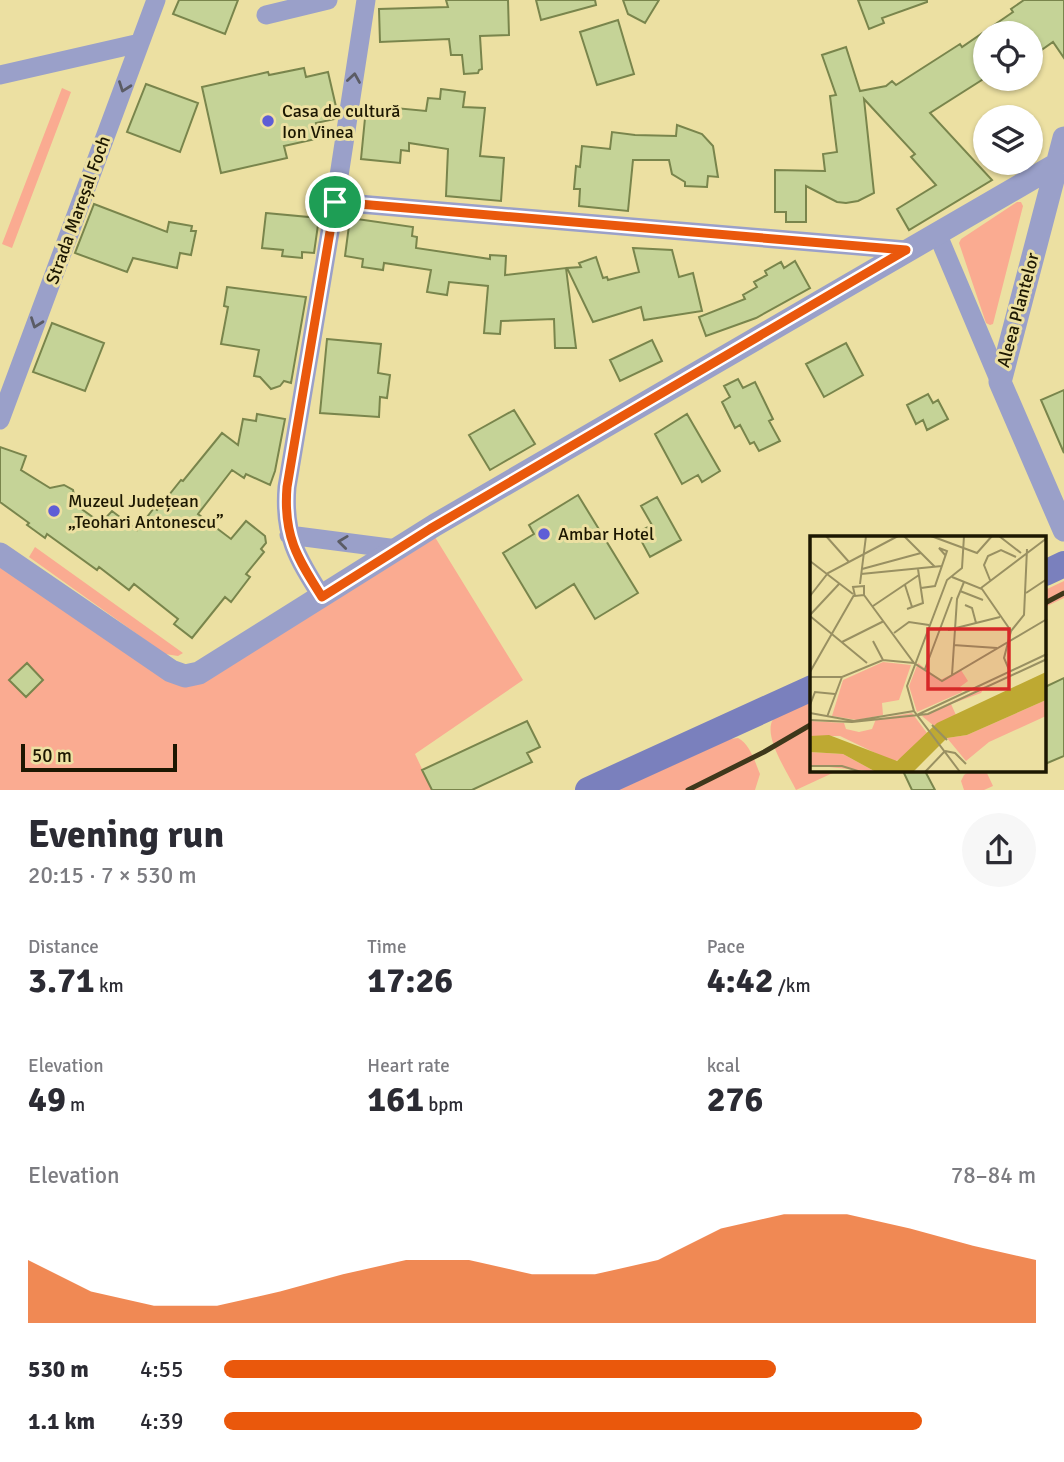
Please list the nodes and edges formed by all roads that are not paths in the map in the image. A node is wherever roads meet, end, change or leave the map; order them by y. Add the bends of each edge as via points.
1 (156, 0) edge
2 (328, 0) edge
3 (366, 0) edge
4 (266, 15) dead end
5 (140, 43) junction
6 (0, 75) edge
7 (1064, 138) edge
8 (1060, 162) edge
9 (335, 202) junction
10 (936, 233) junction
11 (906, 250) junction
12 (1000, 382) junction
13 (0, 420) edge
14 (1064, 530) edge
15 (289, 535) junction
16 (397, 549) junction
17 (0, 554) edge
18 (1064, 564) edge
19 (1046, 573) edge
20 (322, 597) junction
21 (810, 689) edge
22 (588, 790) edge

1 - 5 street, Strada Mareșal Foch
2 - 4 street
9 -> 3 street
5 - 6 street
5 -> 13 street, Strada Mareșal Foch
7 - 8 street, Aleea Plantelor
8 - 10 street
8 - 12 street, Aleea Plantelor
9 - 11 street
9 - 15 street via 287,487
10 - 11 street
10 - 12 street
11 - 16 street
12 - 14 street, Aleea Plantelor
16 -> 15 street
15 - 20 street
16 - 20 street
17 - 20 street via 171,671 185,676 199,673
18 - 19 main road
21 - 22 main road

